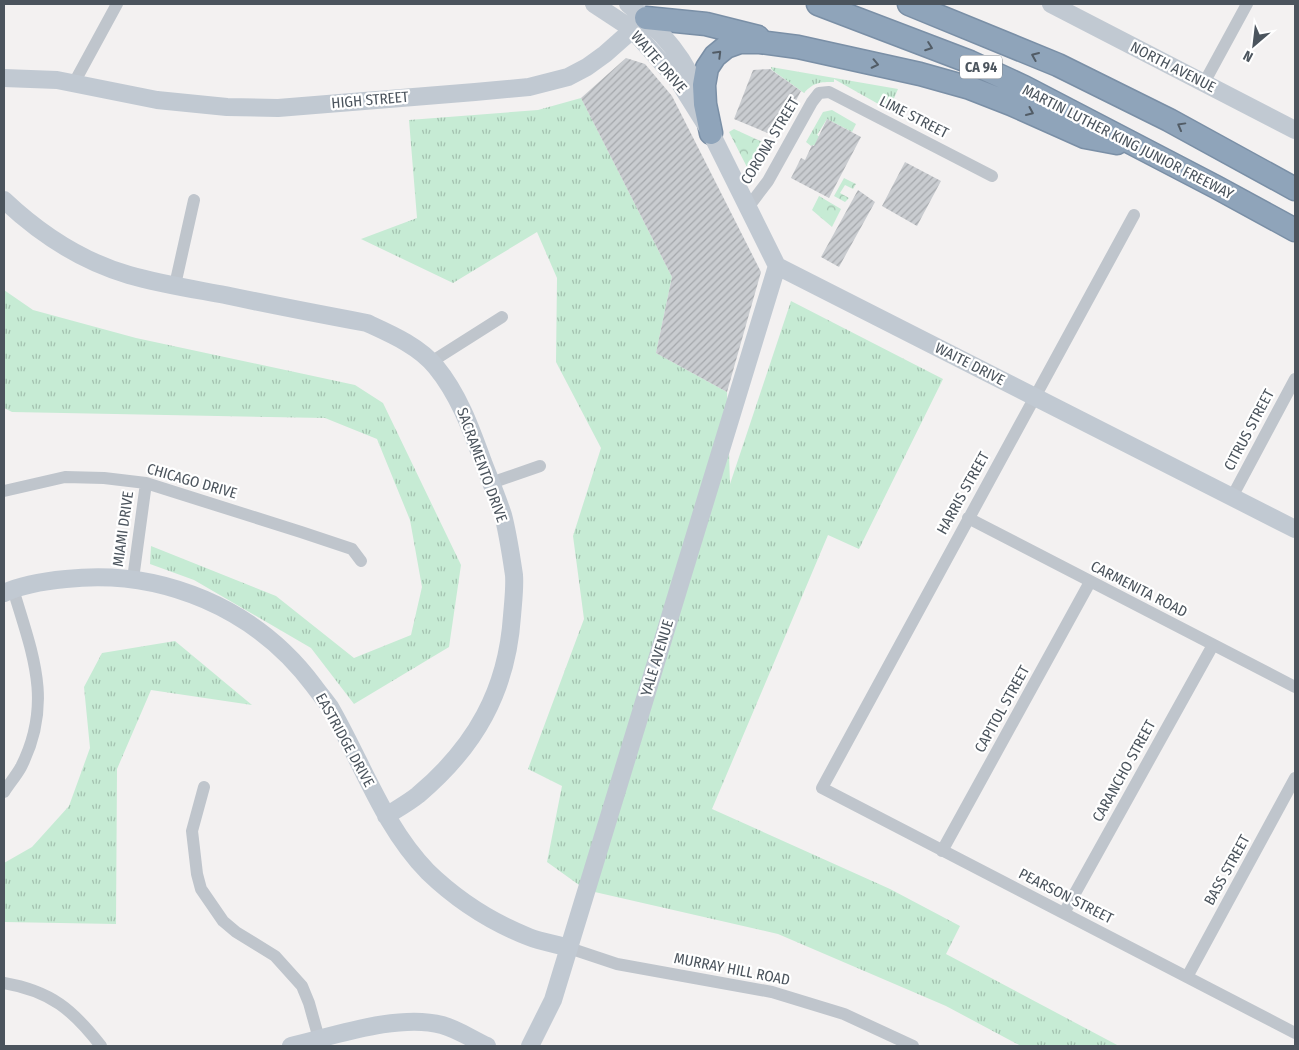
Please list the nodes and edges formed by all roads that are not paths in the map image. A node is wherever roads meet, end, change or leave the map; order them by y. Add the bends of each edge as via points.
1 (117, 4) edge
2 (594, 4) edge
3 (628, 4) edge
4 (818, 4) edge
5 (909, 4) edge
6 (1051, 4) edge
7 (1247, 4) edge
8 (639, 24) junction
9 (798, 47) junction
10 (4, 78) edge
11 (74, 83) junction
12 (1204, 83) junction
13 (819, 93) joint
14 (1295, 130) edge
15 (711, 132) junction
16 (1136, 146) junction
17 (1224, 150) junction
18 (1295, 174) edge
19 (992, 176) dead end
20 (1216, 186) junction
21 (1295, 189) edge
22 (4, 200) edge
23 (194, 200) dead end
24 (749, 206) junction
25 (1134, 215) dead end
26 (1295, 230) edge
27 (1295, 240) edge
28 (777, 266) junction
29 (175, 285) junction
30 (502, 317) dead end
31 (431, 362) junction
32 (1295, 379) edge
33 (1036, 398) junction
34 (540, 466) dead end
35 (146, 483) junction
36 (491, 483) junction
37 (4, 490) edge
38 (1232, 496) junction
39 (968, 518) junction
40 (1295, 529) edge
41 (361, 560) dead end
42 (133, 579) junction
43 (1090, 582) junction
44 (8, 591) edge
45 (1212, 645) junction
46 (1295, 687) edge
47 (1295, 778) edge
48 (204, 787) dead end
49 (822, 788) joint
50 (4, 792) edge
51 (386, 816) junction
52 (942, 850) junction
53 (1064, 913) junction
54 (569, 948) junction
55 (1187, 977) junction
56 (4, 983) edge
57 (1295, 1032) edge
58 (320, 1043) edge
59 (101, 1046) edge
60 (291, 1046) edge
61 (487, 1046) edge
62 (530, 1046) edge
63 (912, 1046) edge

1 - 11 street
2 - 8 street, WAITE DRIVE
3 - 8 street, WAITE DRIVE
4 -> 16 highway, MARTIN LUTHER KING JUNIOR FREEWAY / CA 94 via 970,62
17 -> 5 highway, CA 94 via 1058,65
6 - 12 street, NORTH AVENUE
7 - 12 street
8 - 9 highway via 706,24
8 - 11 street, HIGH STREET via 587,67 568,77 529,87 278,108 157,100
8 - 15 street, WAITE DRIVE
15 -> 9 highway via 704,85 707,68 715,56 740,42
9 -> 16 highway via 920,74 1011,104 1085,138
10 - 11 street, HIGH STREET
12 - 14 street, NORTH AVENUE
13 - 19 street, LIME STREET via 829,92
13 - 24 street, CORONA STREET via 768,181
15 - 24 street, WAITE DRIVE
16 - 20 highway, MARTIN LUTHER KING JUNIOR FREEWAY / CA 94
17 - 18 highway via 1256,158
17 - 21 highway, CA 94
20 - 26 highway, MARTIN LUTHER KING JUNIOR FREEWAY / CA 94
20 - 27 highway
22 - 29 street, SACRAMENTO DRIVE via 47,236 88,260 128,275
23 - 29 street
24 - 28 street, WAITE DRIVE
25 - 33 street, HARRIS STREET
28 - 33 street, WAITE DRIVE
28 - 54 street, YALE AVENUE
29 - 31 street, SACRAMENTO DRIVE via 367,323 408,344
30 - 31 street
31 - 36 street, SACRAMENTO DRIVE via 466,416
32 - 38 street, CITRUS STREET
33 - 38 street, WAITE DRIVE
33 - 39 street, HARRIS STREET
34 - 36 street
35 - 37 street, CHICAGO DRIVE via 65,477
35 - 41 street, CHICAGO DRIVE via 352,549
35 - 42 street, MIAMI DRIVE
36 - 51 street, SACRAMENTO DRIVE via 503,515 514,577 507,659 497,690 467,744 442,773
38 - 40 street, WAITE DRIVE
39 - 43 street, CARMENITA ROAD
39 - 49 street, HARRIS STREET
42 - 44 street, EASTRIDGE DRIVE via 86,576
42 - 51 street, EASTRIDGE DRIVE via 173,588 214,603 248,622 279,646 306,674 329,706
43 - 45 street, CARMENITA ROAD
43 - 52 street, CAPITOL STREET
44 - 50 street via 34,658 38,698 35,727 27,754
45 - 46 street, CARMENITA ROAD
45 - 53 street, CARANCHO STREET
47 - 55 street, BASS STREET
48 - 58 street via 192,831 201,890 224,921 274,956 302,986
49 - 52 street, PEARSON STREET
51 - 54 street, EASTRIDGE DRIVE via 427,871 468,905 494,922
52 - 53 street, PEARSON STREET
53 - 55 street, PEARSON STREET
54 - 62 street, YALE AVENUE via 553,1000
54 - 63 street, MURRAY HILL ROAD via 617,964 772,992 844,1014
55 - 57 street, PEARSON STREET
56 - 59 street via 31,989 65,1007
58 - 60 street
58 - 61 street via 391,1022 425,1021 444,1025

